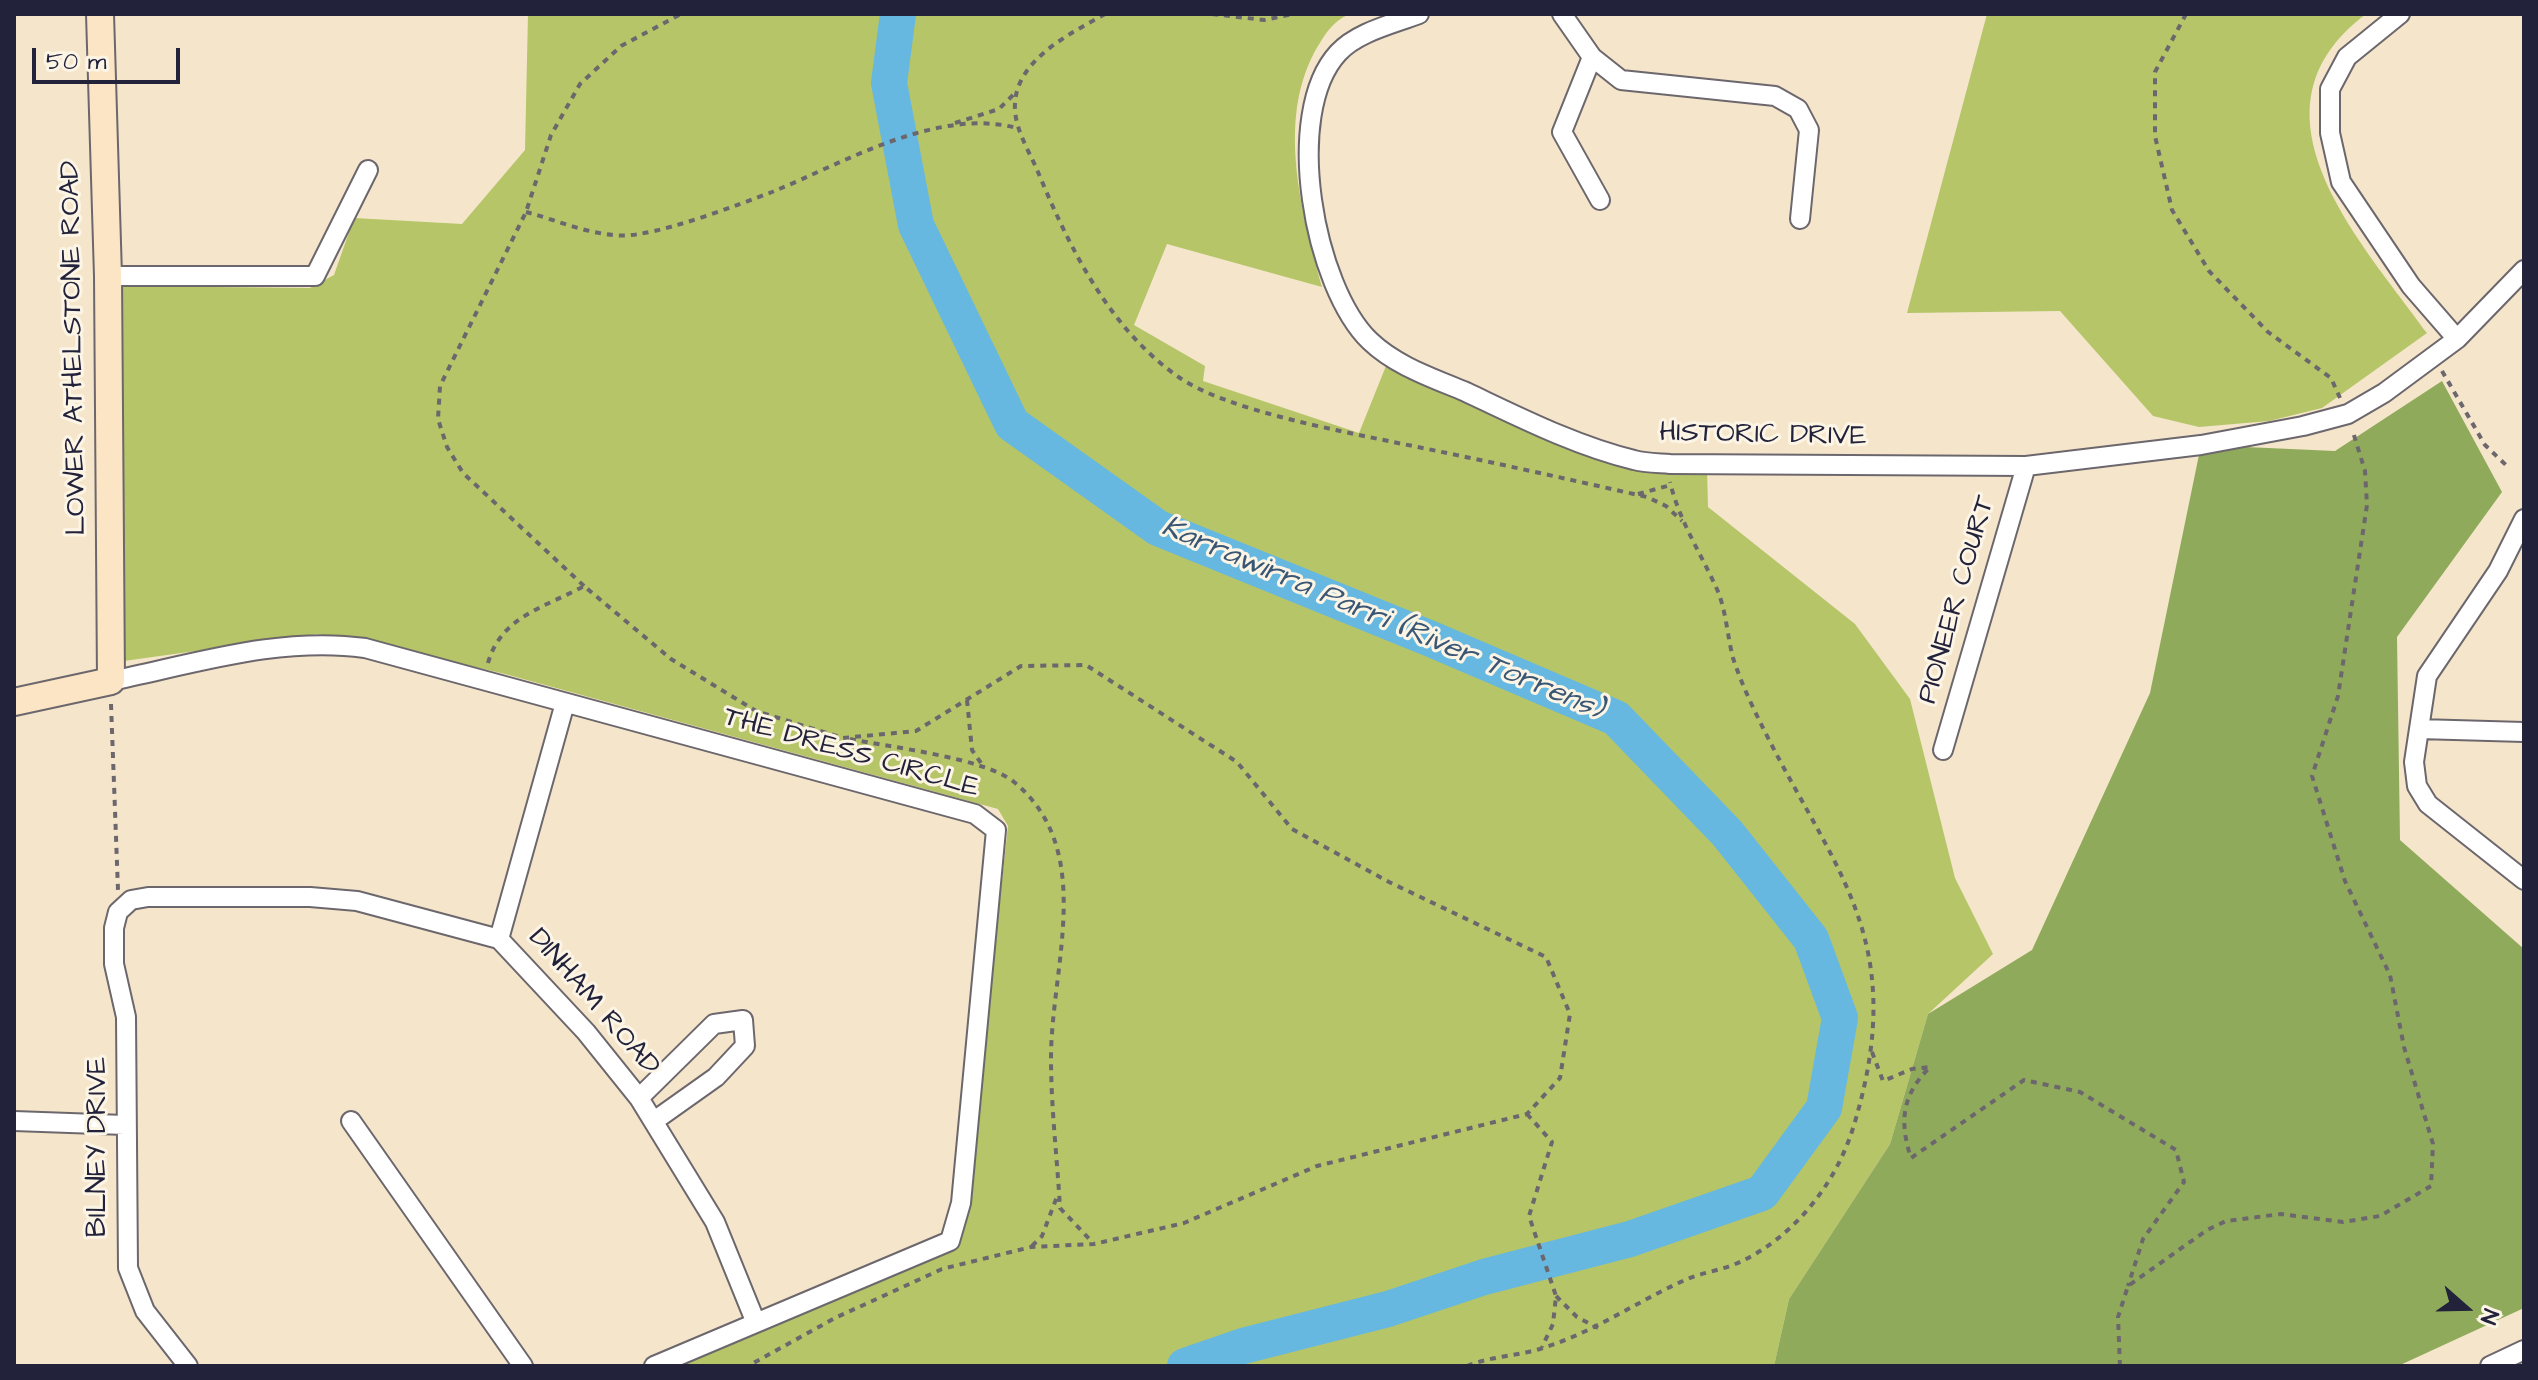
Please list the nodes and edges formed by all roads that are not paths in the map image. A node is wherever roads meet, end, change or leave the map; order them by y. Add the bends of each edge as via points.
1 (100, 14) edge
2 (1419, 14) edge
3 (1562, 14) edge
4 (2400, 14) edge
5 (1592, 57) junction
6 (368, 170) dead end
7 (1600, 200) dead end
8 (1800, 219) dead end
9 (2524, 270) edge
10 (108, 276) junction
11 (2457, 339) junction
12 (2026, 466) junction
13 (2524, 519) edge
14 (111, 692) junction
15 (14, 702) edge
16 (565, 703) junction
17 (2419, 729) junction
18 (2524, 732) edge
19 (1943, 750) dead end
20 (2524, 880) edge
21 (118, 912) joint
22 (499, 939) junction
23 (639, 1098) junction
24 (14, 1121) edge
25 (351, 1121) dead end
26 (654, 1121) junction
27 (125, 1125) junction
28 (756, 1323) junction
29 (2524, 1350) edge
30 (188, 1366) edge
31 (523, 1366) edge
32 (654, 1366) edge
33 (2490, 1366) edge

1 - 10 street, LOWER ATHELSTONE ROAD
2 - 12 street, HISTORIC DRIVE via 1353,40 1339,51 1325,69 1315,101 1309,176 1321,249 1350,314 1388,356 1618,455 1670,464
3 - 5 street
4 - 11 street via 2347,57 2330,89 2330,133 2341,182 2411,286
5 - 7 street via 1562,132
5 - 8 street via 1621,80 1775,96 1798,109 1809,130
6 - 10 street via 315,276
9 - 11 street, HISTORIC DRIVE
10 - 14 street, LOWER ATHELSTONE ROAD
11 - 12 street, HISTORIC DRIVE via 2348,414 2201,445
12 - 19 street, PIONEER COURT
13 - 17 street via 2498,571 2427,676
14 - 15 street
14 - 16 street, THE DRESS CIRCLE via 281,647 330,643
16 - 22 street
16 - 28 street, THE DRESS CIRCLE via 975,814 996,830 961,1203 950,1241
17 - 18 street
17 - 20 street via 2414,762 2417,786 2428,804
21 - 22 street, DINHAM ROAD via 131,900 148,897 310,897 357,901
21 - 27 street, BILNEY DRIVE via 114,964 126,1017
22 - 23 street, DINHAM ROAD
23 - 26 street, DINHAM ROAD
23 - 26 street via 714,1024 743,1020 745,1046 716,1077
24 - 27 street
25 - 31 street
26 - 28 street, DINHAM ROAD via 715,1222
27 - 30 street, BILNEY DRIVE via 128,1268 145,1311
28 - 32 street, THE DRESS CIRCLE
29 - 33 street

